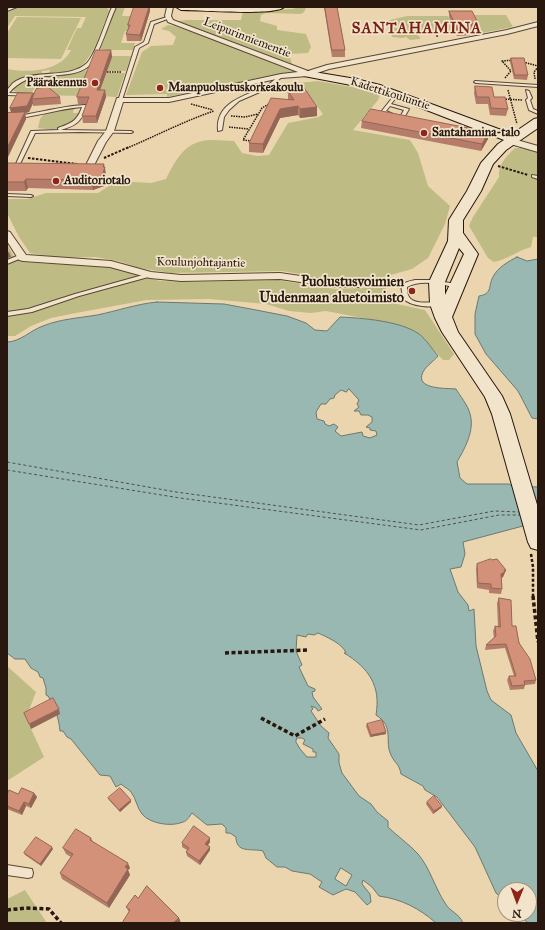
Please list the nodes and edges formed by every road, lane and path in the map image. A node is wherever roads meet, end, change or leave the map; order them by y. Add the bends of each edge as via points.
1 (15, 7) edge
2 (114, 7) edge
3 (170, 7) edge
4 (181, 7) edge
5 (202, 7) edge
6 (279, 7) edge
7 (7, 10) edge
8 (168, 18) junction
9 (538, 24) edge
10 (515, 60) edge
11 (521, 62) edge
12 (538, 66) edge
13 (106, 72) edge
14 (129, 72) junction
15 (308, 74) junction
16 (282, 76) junction
17 (476, 82) dead end
18 (506, 85) junction
19 (538, 86) edge
20 (527, 91) dead end
21 (7, 93) edge
22 (397, 94) junction
23 (34, 95) edge
24 (499, 99) edge
25 (510, 99) junction
26 (120, 100) junction
27 (168, 100) junction
28 (528, 100) junction
29 (269, 104) edge
30 (389, 105) junction
31 (214, 111) junction
32 (263, 113) edge
33 (538, 113) edge
34 (224, 114) junction
35 (258, 114) junction
36 (402, 117) junction
37 (7, 118) edge
38 (410, 118) edge
39 (538, 122) edge
40 (221, 128) joint
41 (250, 129) junction
42 (56, 131) junction
43 (478, 131) edge
44 (110, 132) junction
45 (131, 132) dead end
46 (515, 138) junction
47 (254, 141) edge
48 (538, 149) edge
49 (21, 157) junction
50 (487, 163) junction
51 (16, 166) edge
52 (88, 168) junction
53 (536, 177) edge
54 (7, 196) edge
55 (31, 196) dead end
56 (7, 234) edge
57 (456, 234) junction
58 (22, 256) junction
59 (7, 262) edge
60 (150, 275) junction
61 (436, 282) junction
62 (360, 284) dead end
63 (457, 286) junction
64 (443, 309) junction
65 (7, 314) edge
66 (534, 538) edge
67 (538, 642) edge
68 (308, 650) dead end
69 (225, 653) dead end
70 (261, 718) dead end
71 (325, 719) dead end
72 (7, 870) edge
73 (28, 873) dead end
74 (7, 910) edge
75 (61, 923) edge

1 - 7 lane
2 - 21 lane via 89,63 66,72 26,78 13,85
3 - 8 street
4 - 5 main road
5 - 6 main road
8 - 14 lane via 152,23 146,43 137,47
8 - 15 street, Leipurinniementie via 170,21
9 - 15 street via 327,67
10 - 18 path via 502,61 512,71 505,77
11 - 12 path
12 - 19 path via 534,73
13 - 14 path
14 - 26 lane
15 - 16 street, Kadettikouluntie
15 - 22 main road, Kadettikouluntie via 356,82
16 - 27 street, Kadettikouluntie
16 - 34 lane via 268,87 237,100
17 - 18 lane
18 - 19 lane
18 - 25 path
20 - 28 lane via 530,98
21 - 23 lane
22 - 30 lane
22 - 46 main road, Kadettikouluntie via 448,116
24 - 25 path
25 - 28 path
25 - 46 path
26 - 27 street, Kadettikouluntie
26 - 44 street
27 - 31 path
28 - 33 lane via 531,110
29 - 35 path
30 - 36 lane via 407,109
30 - 36 lane via 383,112 385,114
31 - 34 path
31 - 52 path via 99,160
32 - 35 path
34 - 35 path via 245,117
34 - 40 lane
35 - 41 path
36 - 38 lane
37 - 42 lane via 85,106 80,120
39 - 46 main road
40 - 41 path
41 - 47 path via 243,140
42 - 44 lane
42 - 49 lane via 33,132
43 - 46 lane
44 - 45 lane
44 - 52 street via 102,141
46 - 48 street
46 - 50 main road
49 - 51 lane
49 - 52 path via 67,162
50 - 53 path
50 - 57 main road via 456,220
54 - 55 lane
56 - 58 street
57 - 61 main road
57 - 63 main road via 471,254
58 - 59 lane
58 - 60 street, Koulunjohtajantie via 56,262 111,264
60 - 62 street, Koulunjohtajantie via 182,278 280,276 334,284
60 - 65 lane via 66,298 40,308
61 - 63 lane
61 - 64 main road
61 - 64 lane via 412,282 404,286 406,298
63 - 64 main road
64 - 66 main road via 460,347 493,396 501,414
66 - 67 path via 532,590
68 - 69 path
70 - 71 path via 295,736
72 - 73 lane
74 - 75 path via 49,909

